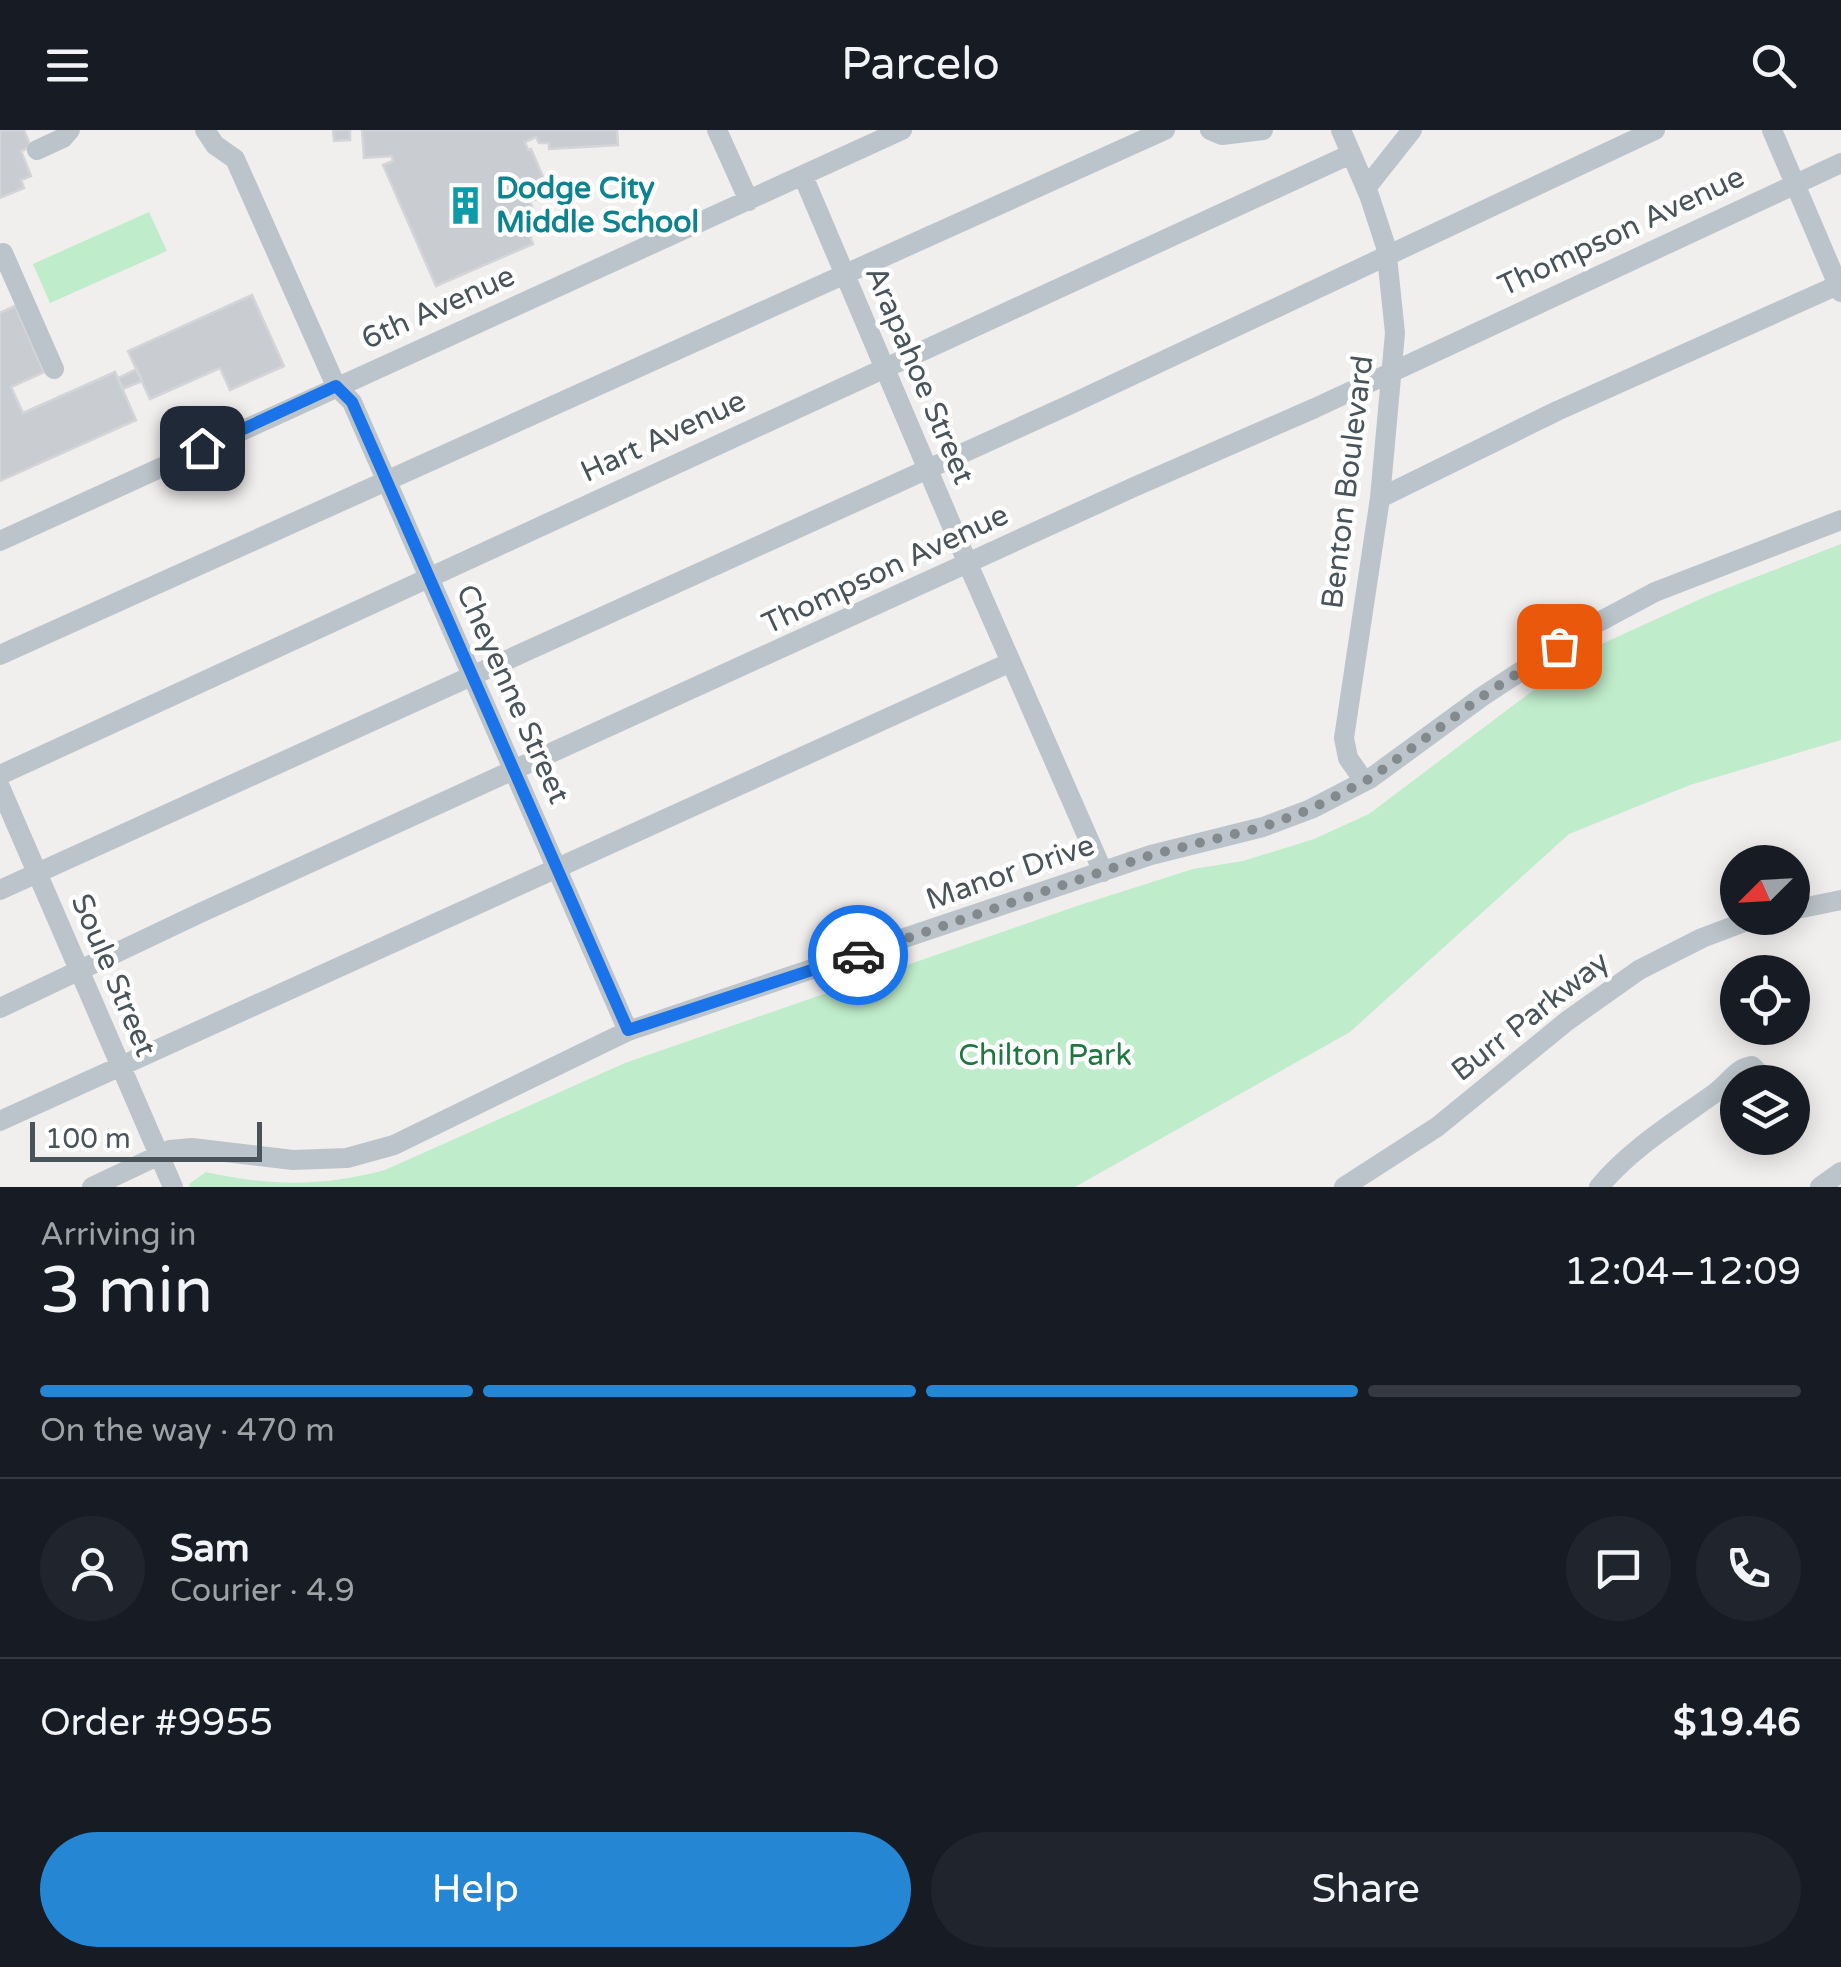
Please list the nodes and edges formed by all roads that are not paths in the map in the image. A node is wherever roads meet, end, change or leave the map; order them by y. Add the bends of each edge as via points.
1 (70, 130) edge
2 (205, 130) edge
3 (717, 130) edge
4 (902, 130) edge
5 (1165, 130) edge
6 (1210, 130) edge
7 (1263, 130) edge
8 (1340, 130) edge
9 (1412, 130) edge
10 (1656, 130) edge
11 (1772, 130) edge
12 (37, 150) dead end
13 (1351, 154) junction
14 (1841, 163) edge
15 (804, 176) junction
16 (1795, 184) junction
17 (1366, 188) junction
18 (748, 201) junction
19 (0, 254) edge
20 (1387, 257) junction
21 (846, 274) junction
22 (1840, 289) edge
23 (884, 367) junction
24 (54, 369) dead end
25 (1392, 370) junction
26 (336, 386) junction
27 (927, 469) junction
28 (388, 482) junction
29 (1380, 498) junction
30 (1841, 520) edge
31 (0, 541) edge
32 (968, 564) junction
33 (428, 577) junction
34 (0, 655) edge
35 (1011, 662) junction
36 (472, 676) junction
37 (514, 772) junction
38 (0, 775) edge
39 (1364, 781) junction
40 (0, 787) edge
41 (557, 870) junction
42 (1103, 872) junction
43 (37, 873) junction
44 (0, 890) edge
45 (1841, 900) edge
46 (1810, 906) edge
47 (1720, 931) edge
48 (79, 971) junction
49 (0, 1008) edge
50 (628, 1030) junction
51 (120, 1064) junction
52 (1720, 1093) edge
53 (0, 1121) edge
54 (160, 1156) junction
55 (1841, 1172) edge
56 (1351, 1185) edge
57 (92, 1187) edge
58 (173, 1187) edge
59 (1600, 1187) edge
60 (1820, 1187) edge

1 - 12 street
2 - 26 street, Cheyenne Street via 235,159
3 - 18 street
4 - 15 street, 6th Avenue
5 - 21 street
6 - 7 street
8 - 13 street, Benton Boulevard
9 - 17 street
10 - 20 street
11 - 16 street
13 - 17 street, Benton Boulevard
13 - 23 street, Hart Avenue
14 - 16 street, Thompson Avenue
15 - 18 street, 6th Avenue
15 - 21 street, Arapahoe Street
16 - 22 street
16 - 25 street, Thompson Avenue
17 - 20 street, Benton Boulevard
18 - 26 street, 6th Avenue
19 - 24 street
20 - 25 street, Benton Boulevard
20 - 27 street
21 - 23 street, Arapahoe Street
21 - 28 street
22 - 29 street via 1557,411
23 - 27 street, Arapahoe Street
23 - 33 street, Hart Avenue
25 - 29 street, Benton Boulevard
25 - 32 street, Thompson Avenue
26 - 28 street, Cheyenne Street via 352,402
26 - 31 street, 6th Avenue
27 - 32 street, Arapahoe Street
27 - 36 street
28 - 33 street, Cheyenne Street
28 - 34 street
29 - 39 street, Benton Boulevard via 1344,738
30 - 39 street, Manor Drive via 1655,592 1584,630
32 - 35 street, Arapahoe Street
32 - 37 street, Thompson Avenue
33 - 36 street, Cheyenne Street
33 - 38 street, Hart Avenue
35 - 41 street
35 - 42 street, Arapahoe Street
36 - 37 street, Cheyenne Street
36 - 43 street
37 - 41 street, Cheyenne Street
37 - 48 street, Thompson Avenue
39 - 42 street, Manor Drive via 1263,827
40 - 43 street, Soule Street
41 - 50 street, Cheyenne Street
41 - 51 street
42 - 50 street, Manor Drive
43 - 44 street
43 - 48 street, Soule Street
45 - 46 street
47 - 56 street, Burr Parkway via 1639,970 1438,1127
48 - 49 street, Thompson Avenue
48 - 51 street, Soule Street
50 - 54 street, Manor Drive via 394,1145 347,1158 292,1160 192,1148
51 - 53 street
51 - 54 street, Soule Street
52 - 59 street via 1680,1116
54 - 57 street, Manor Drive
54 - 58 street, Soule Street
55 - 60 street

